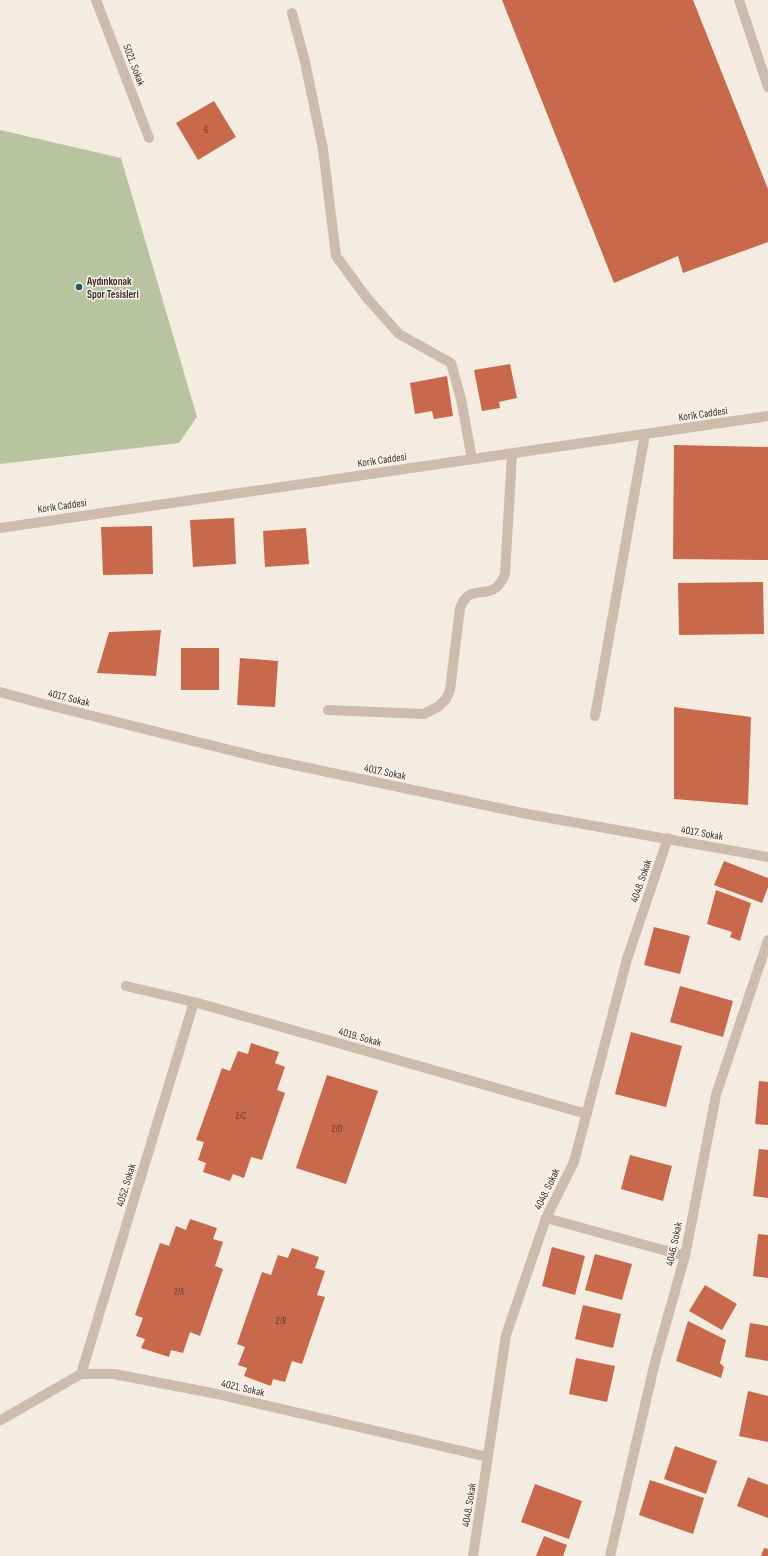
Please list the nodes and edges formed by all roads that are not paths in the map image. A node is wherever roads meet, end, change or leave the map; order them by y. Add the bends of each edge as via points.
1 (96, 0) edge
2 (740, 0) edge
3 (292, 13) dead end
4 (768, 87) edge
5 (149, 138) dead end
6 (768, 416) edge
7 (645, 434) junction
8 (512, 454) junction
9 (472, 459) junction
10 (0, 528) edge
11 (0, 692) edge
12 (328, 710) dead end
13 (594, 716) dead end
14 (668, 838) junction
15 (768, 857) edge
16 (768, 940) edge
17 (126, 986) dead end
18 (194, 1002) junction
19 (587, 1114) junction
20 (546, 1218) junction
21 (685, 1256) junction
22 (81, 1374) junction
23 (0, 1420) edge
24 (488, 1457) junction
25 (473, 1556) edge
26 (610, 1556) edge

1 - 5 street, 5021. Sokak
2 - 4 street
3 - 9 street via 323,149 336,256 367,298 399,334 452,363
6 - 7 street, Korik Caddesi
7 - 8 street, Korik Caddesi
7 - 13 street
8 - 9 street, Korik Caddesi
8 - 12 street via 505,574 493,590 473,592 462,602 450,690 446,699 424,714
9 - 10 street, Korik Caddesi
11 - 14 street, 4017. Sokak via 266,759 527,814
14 - 15 street, 4017. Sokak
14 - 19 street, 4048. Sokak via 627,959
16 - 21 street, 4046. Sokak via 716,1095
17 - 18 street, 4019. Sokak
18 - 19 street, 4019. Sokak
18 - 22 street, 4052. Sokak
19 - 20 street, 4048. Sokak via 574,1162
20 - 21 street
20 - 24 street, 4048. Sokak via 506,1335
21 - 26 street, 4046. Sokak via 656,1362
22 - 23 street, 4021. Sokak
22 - 24 street, 4021. Sokak via 114,1374 217,1394
24 - 25 street, 4048. Sokak

